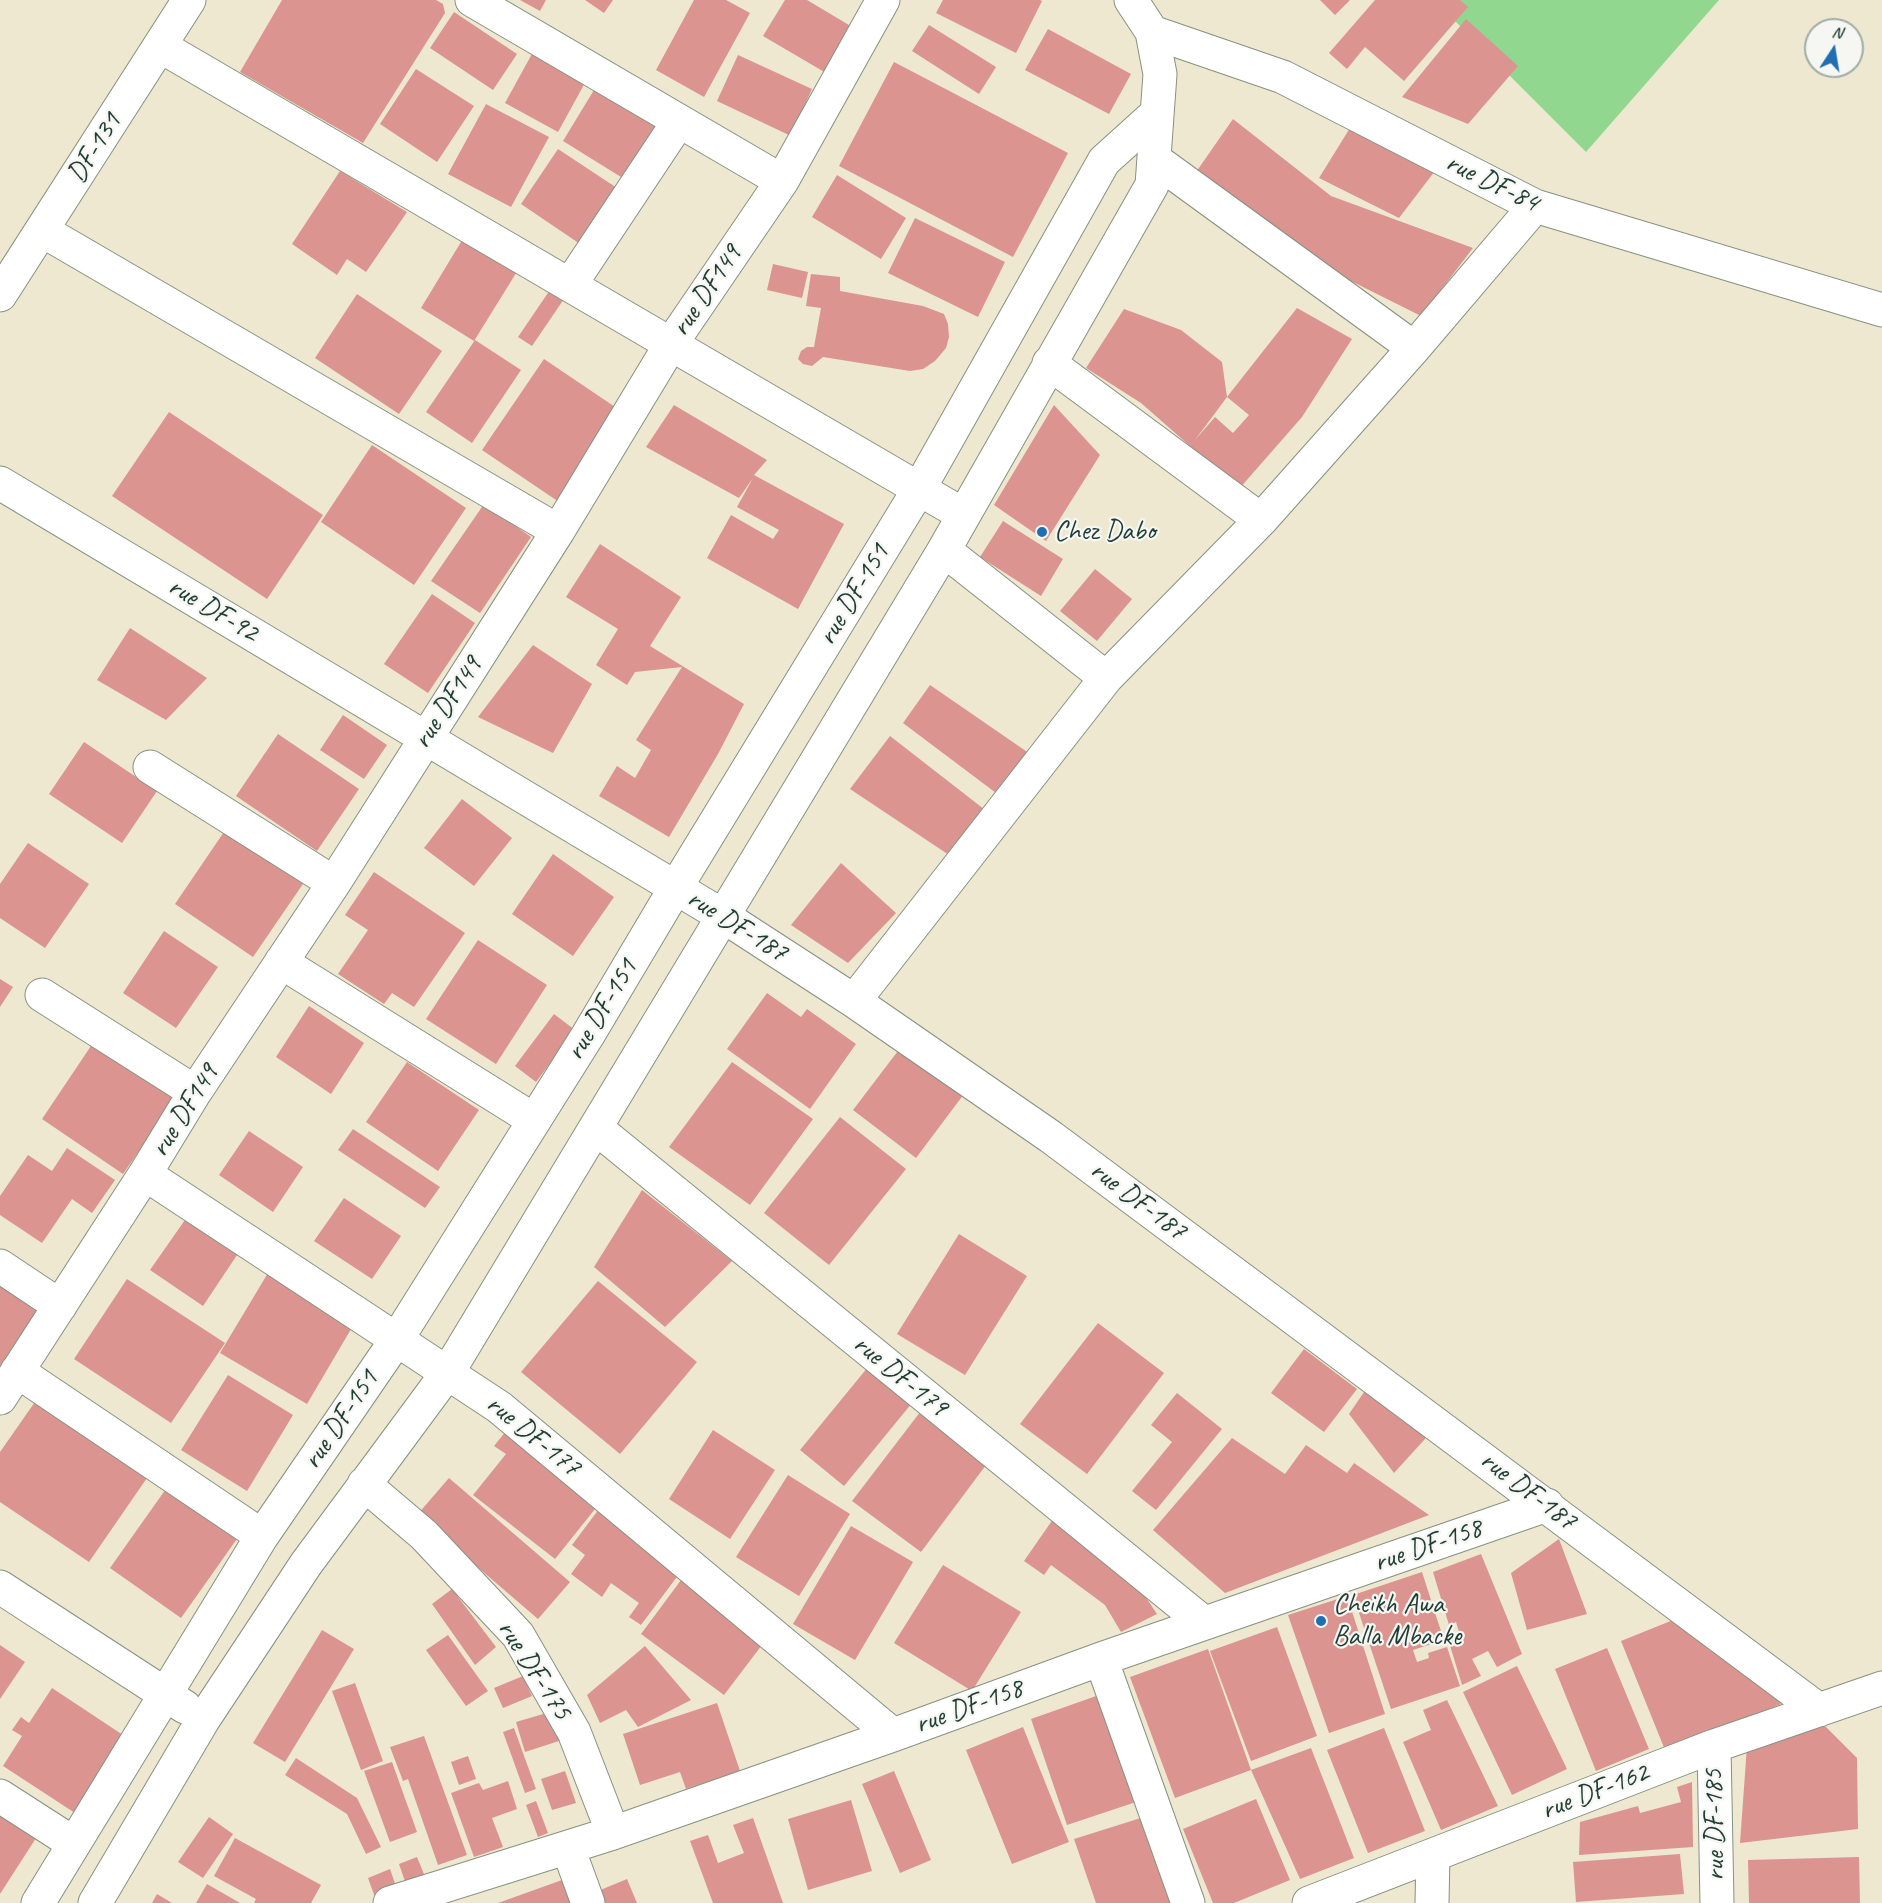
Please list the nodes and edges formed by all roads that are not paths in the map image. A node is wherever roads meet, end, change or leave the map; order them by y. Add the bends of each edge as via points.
1 (472, 0) edge
2 (883, 0) edge
3 (1131, 0) edge
4 (185, 2) edge
5 (1152, 32) junction
6 (160, 46) junction
7 (1156, 114) junction
8 (679, 121) junction
9 (1154, 159) junction
10 (782, 181) junction
11 (1535, 206) junction
12 (43, 231) junction
13 (570, 285) junction
14 (0, 295) edge
15 (1882, 310) edge
16 (671, 344) junction
17 (1414, 348) junction
18 (1049, 363) junction
19 (0, 483) edge
20 (919, 489) junction
21 (962, 514) junction
22 (1261, 520) junction
23 (558, 531) junction
24 (944, 550) junction
25 (1106, 678) junction
26 (426, 737) junction
27 (150, 767) dead end
28 (334, 883) junction
29 (676, 887) junction
30 (723, 916) junction
31 (281, 962) junction
32 (42, 995) dead end
33 (854, 1001) junction
34 (195, 1092) junction
35 (534, 1120) junction
36 (596, 1128) junction
37 (145, 1174) junction
38 (0, 1266) edge
39 (60, 1306) junction
40 (397, 1339) junction
41 (448, 1372) junction
42 (9, 1384) edge
43 (364, 1484) junction
44 (1547, 1505) junction
45 (262, 1536) junction
46 (0, 1587) edge
47 (1204, 1623) junction
48 (1101, 1659) junction
49 (1882, 1688) edge
50 (167, 1694) junction
51 (1819, 1710) junction
52 (203, 1720) junction
53 (893, 1735) junction
54 (1714, 1746) junction
55 (0, 1796) edge
56 (613, 1833) junction
57 (73, 1844) junction
58 (568, 1848) junction
59 (1433, 1855) junction
60 (38, 1903) edge
61 (95, 1903) edge
62 (390, 1903) edge
63 (588, 1903) edge
64 (1188, 1903) edge
65 (1310, 1903) edge
66 (1432, 1903) edge
67 (1717, 1903) edge

1 - 8 street
2 - 10 street, rue DF149
3 - 5 street
4 - 6 street, DF-131
5 - 7 street, rue DF-151 via 1160,74
5 - 11 street, rue DF-84 via 1283,77
6 - 12 street, DF-131
6 - 13 street
7 - 9 street, rue DF-151
7 - 20 street, rue DF-151 via 1104,161
8 - 10 street
8 - 13 street
9 - 17 street
9 - 18 street, rue DF-151 via 1152,185
10 - 16 street, rue DF149
11 - 15 street, rue DF-84
11 - 17 street
12 - 14 street, DF-131
12 - 23 street
13 - 16 street
16 - 20 street
16 - 23 street, rue DF149
17 - 22 street
18 - 21 street, rue DF-151
18 - 22 street
19 - 26 street, rue DF-92
20 - 21 street
20 - 29 street, rue DF-151
21 - 24 street, rue DF-151
22 - 25 street
23 - 26 street, rue DF149
24 - 25 street
24 - 30 street, rue DF-151
25 - 33 street
26 - 28 street, rue DF149
26 - 29 street, rue DF-187
27 - 28 street
28 - 31 street, rue DF149
29 - 30 street, rue DF-187
29 - 35 street, rue DF-151
30 - 33 street, rue DF-187
30 - 36 street, rue DF-151
31 - 34 street, rue DF149
31 - 35 street
32 - 34 street
33 - 44 street, rue DF-187 via 1051,1137
34 - 37 street, rue DF149
35 - 40 street, rue DF-151
36 - 41 street, rue DF-151
36 - 47 street, rue DF-179
37 - 39 street, rue DF149
37 - 40 street, rue DF-177
38 - 39 street
39 - 42 street, rue DF149
40 - 41 street, rue DF-177
40 - 45 street, rue DF-151
41 - 43 street, rue DF-151
41 - 53 street, rue DF-177 via 499,1407
42 - 45 street
43 - 52 street, rue DF-151
43 - 56 street, rue DF-175 via 424,1535 518,1635 574,1732
44 - 47 street, rue DF-158
44 - 51 street, rue DF-187
45 - 50 street, rue DF-151
46 - 50 street
47 - 48 street, rue DF-158
48 - 53 street, rue DF-158
48 - 64 street
49 - 51 street, rue DF-162
50 - 52 street
50 - 57 street, rue DF-151
51 - 54 street, rue DF-162
52 - 61 street, rue DF-151
53 - 56 street, rue DF-158
54 - 59 street, rue DF-162
54 - 67 street, rue DF-185
55 - 57 street
56 - 58 street, rue DF-158
57 - 60 street, rue DF-151
58 - 62 street, rue DF-158
58 - 63 street
59 - 65 street, rue DF-162
59 - 66 street

